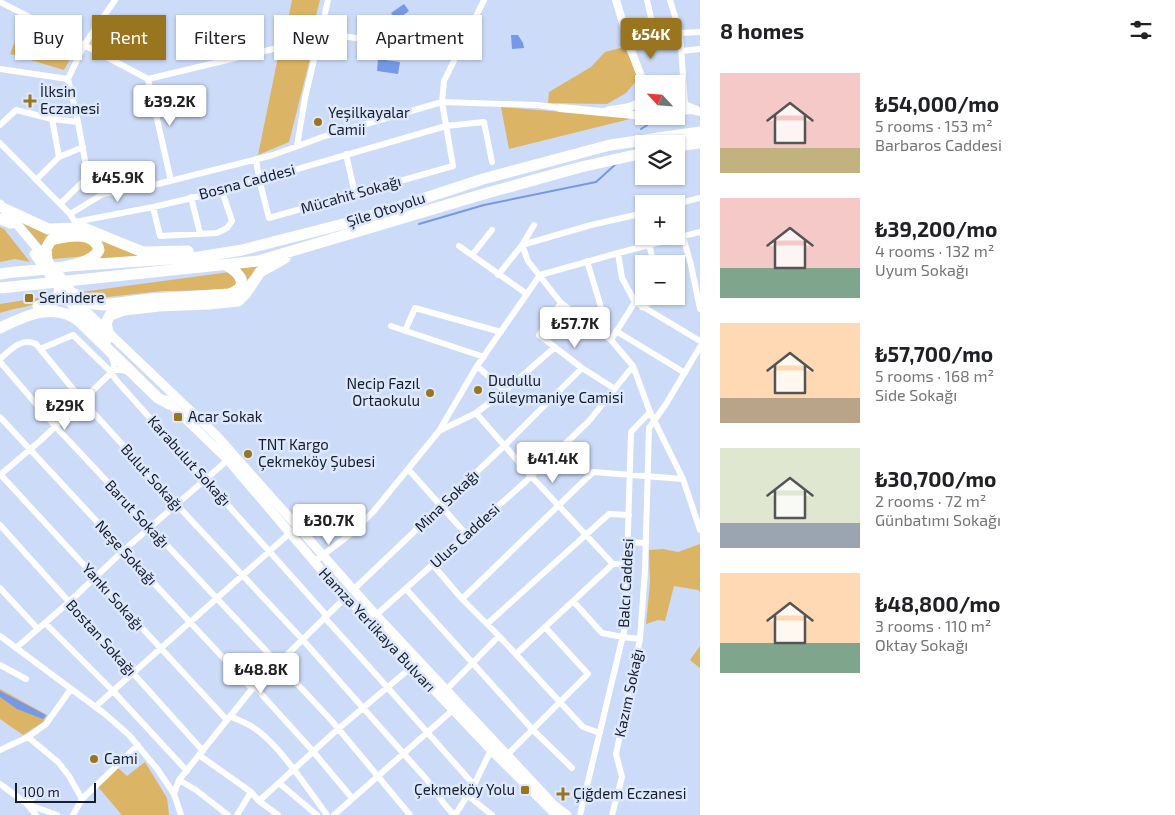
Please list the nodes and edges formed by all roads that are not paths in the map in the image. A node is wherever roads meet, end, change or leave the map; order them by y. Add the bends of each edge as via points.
1 (115, 0) edge
2 (328, 0) edge
3 (484, 0) edge
4 (616, 0) edge
5 (647, 0) edge
6 (670, 0) edge
7 (0, 2) edge
8 (324, 15) edge
9 (476, 15) edge
10 (654, 31) dead end
11 (700, 32) edge
12 (680, 33) junction
13 (84, 45) junction
14 (274, 49) edge
15 (700, 49) edge
16 (682, 51) junction
17 (314, 60) edge
18 (453, 60) edge
19 (2, 71) edge
20 (641, 75) edge
21 (68, 79) junction
22 (148, 79) junction
23 (442, 102) junction
24 (635, 105) edge
25 (560, 108) joint
26 (685, 110) edge
27 (625, 111) junction
28 (635, 112) edge
29 (700, 112) edge
30 (685, 114) edge
31 (52, 119) junction
32 (78, 122) junction
33 (0, 125) edge
34 (446, 126) junction
35 (700, 132) edge
36 (0, 143) edge
37 (700, 143) edge
38 (685, 145) edge
39 (297, 146) junction
40 (83, 147) junction
41 (346, 154) junction
42 (635, 155) edge
43 (59, 157) junction
44 (256, 159) junction
45 (492, 162) dead end
46 (259, 179) junction
47 (36, 180) junction
48 (171, 181) junction
49 (222, 191) junction
50 (354, 194) junction
51 (191, 197) junction
52 (700, 198) edge
53 (685, 202) edge
54 (60, 204) junction
55 (153, 207) junction
56 (3, 213) edge
57 (70, 214) junction
58 (635, 215) edge
59 (534, 225) dead end
60 (492, 230) dead end
61 (700, 232) edge
62 (200, 233) junction
63 (685, 236) edge
64 (330, 240) junction
65 (522, 245) junction
66 (645, 245) edge
67 (685, 245) edge
68 (460, 246) dead end
69 (242, 250) junction
70 (618, 252) junction
71 (472, 255) junction
72 (47, 260) junction
73 (587, 261) junction
74 (226, 264) junction
75 (69, 266) junction
76 (0, 274) edge
77 (498, 274) junction
78 (540, 275) junction
79 (0, 288) edge
80 (60, 288) junction
81 (74, 294) junction
82 (528, 294) junction
83 (635, 302) joint
84 (561, 303) junction
85 (639, 305) edge
86 (645, 305) edge
87 (642, 307) junction
88 (700, 310) edge
89 (0, 320) edge
90 (391, 326) dead end
91 (590, 326) junction
92 (0, 328) edge
93 (405, 331) junction
94 (108, 332) junction
95 (501, 332) junction
96 (616, 332) junction
97 (611, 340) junction
98 (700, 341) edge
99 (555, 347) junction
100 (700, 347) edge
101 (40, 349) junction
102 (109, 351) junction
103 (484, 357) junction
104 (0, 360) edge
105 (477, 366) junction
106 (633, 366) junction
107 (582, 368) junction
108 (112, 371) junction
109 (685, 374) junction
110 (135, 376) junction
111 (614, 389) junction
112 (505, 391) junction
113 (82, 400) junction
114 (169, 404) junction
115 (650, 412) junction
116 (476, 413) junction
117 (0, 418) edge
118 (654, 421) junction
119 (55, 426) junction
120 (439, 431) junction
121 (505, 445) junction
122 (30, 449) junction
123 (231, 457) junction
124 (408, 469) junction
125 (0, 475) edge
126 (630, 475) junction
127 (531, 476) junction
128 (647, 476) junction
129 (206, 479) junction
130 (683, 479) junction
131 (177, 505) junction
132 (441, 506) junction
133 (558, 506) junction
134 (629, 515) junction
135 (0, 524) edge
136 (150, 528) junction
137 (293, 530) junction
138 (700, 530) edge
139 (466, 534) junction
140 (586, 534) junction
141 (628, 542) junction
142 (646, 543) junction
143 (124, 550) junction
144 (269, 551) junction
145 (321, 555) junction
146 (314, 562) junction
147 (613, 564) junction
148 (627, 564) junction
149 (433, 565) junction
150 (242, 575) junction
151 (96, 577) junction
152 (0, 588) edge
153 (406, 589) junction
154 (353, 590) junction
155 (346, 597) junction
156 (216, 599) junction
157 (462, 599) junction
158 (573, 601) junction
159 (69, 602) junction
160 (376, 615) junction
161 (326, 617) junction
162 (190, 622) junction
163 (45, 623) junction
164 (487, 624) junction
165 (545, 627) junction
166 (38, 629) junction
167 (0, 636) edge
168 (499, 636) junction
169 (623, 637) junction
170 (640, 639) junction
171 (302, 640) junction
172 (16, 648) junction
173 (160, 648) junction
174 (516, 654) junction
175 (0, 661) edge
176 (473, 663) junction
177 (277, 664) junction
178 (415, 664) junction
179 (0, 665) edge
180 (19, 671) dead end
181 (133, 673) junction
182 (26, 679) dead end
183 (253, 687) junction
184 (388, 687) junction
185 (71, 689) junction
186 (446, 690) junction
187 (113, 691) junction
188 (559, 702) junction
189 (95, 707) junction
190 (456, 707) junction
191 (363, 708) junction
192 (229, 718) junction
193 (338, 729) junction
194 (532, 729) junction
195 (426, 732) junction
196 (600, 733) junction
197 (28, 737) junction
198 (138, 745) junction
199 (0, 750) edge
200 (490, 750) junction
201 (313, 751) junction
202 (201, 753) junction
203 (403, 753) junction
204 (504, 757) junction
205 (572, 768) dead end
206 (293, 770) junction
207 (187, 771) junction
208 (377, 775) junction
209 (179, 780) junction
210 (279, 783) junction
211 (0, 784) edge
212 (474, 785) junction
213 (251, 792) junction
214 (36, 794) dead end
215 (174, 794) junction
216 (467, 795) junction
217 (352, 798) junction
218 (82, 800) junction
219 (259, 801) junction
220 (27, 804) junction
221 (552, 811) edge
222 (36, 815) edge
223 (57, 815) edge
224 (73, 815) edge
225 (181, 815) edge
226 (228, 815) edge
227 (237, 815) edge
228 (278, 815) edge
229 (317, 815) edge
230 (327, 815) edge
231 (334, 815) edge
232 (410, 815) edge
233 (455, 815) edge
234 (492, 815) edge
235 (567, 815) edge
236 (580, 815) edge
237 (612, 815) edge

1 - 13 street
2 - 8 street
3 - 9 street
4 - 20 street
5 - 10 street
6 - 12 street
7 - 13 street
11 - 12 street
12 - 16 street
13 - 21 street
13 - 22 street
14 - 22 street
15 - 16 street
16 - 29 street via 685,104
17 - 39 street
18 - 23 street via 444,81
19 - 21 street
21 - 32 street
22 - 48 street
23 - 25 street
23 - 34 street
23 - 39 street
24 - 27 street
25 - 27 street
26 - 29 street
27 - 28 street
29 - 30 street
31 - 32 street
31 - 33 street via 16,110
31 - 43 street
32 - 40 street
34 - 41 street, Bosna Caddesi
34 - 45 street, Bosna Caddesi via 484,122
34 - 50 street, Mücahit Sokağı via 453,166
35 - 69 highway, Şile Otoyolu via 610,145 483,179 355,221
36 - 47 street
37 - 38 highway
39 - 44 street
40 - 43 street
40 - 54 street via 88,177
41 - 46 street, Bosna Caddesi
41 - 50 street
42 - 64 highway, Şile Otoyolu via 553,175
43 - 47 street
44 - 46 street, Mücahit Sokağı
44 - 48 street
46 - 49 street, Bosna Caddesi
46 - 50 street, Mücahit Sokağı via 269,218
47 - 54 street
48 - 57 street via 103,194
49 - 51 street, Bosna Caddesi
49 - 62 street via 232,221 217,233
51 - 55 street, Bosna Caddesi
51 - 62 street
52 - 53 street
54 - 57 street
55 - 57 street, Bosna Caddesi via 75,222
55 - 62 street via 160,236
56 - 69 highway via 48,229 84,228 143,252
56 - 72 main road, Hamza Yerlikaya Bulvarı
56 - 80 main road, Hamza Yerlikaya Bulvarı
58 - 65 street
59 - 65 street
60 - 71 street
61 - 63 street
64 - 74 highway, Şile Otoyolu via 258,260
64 - 94 highway via 278,261 260,272 238,301 124,310 110,315 106,323
65 - 77 street
65 - 78 street via 528,261
66 - 70 street
67 - 88 street
68 - 71 street
69 - 75 highway, Şile Otoyolu via 199,257
70 - 73 street
70 - 83 street via 622,278
71 - 77 street
72 - 75 highway via 46,249 51,240 83,236 95,241 99,250 94,257
72 - 81 main road, Hamza Yerlikaya Bulvarı
73 - 78 street
73 - 91 street via 601,307
74 - 79 highway, Şile Otoyolu
74 - 81 highway via 240,274 242,281 240,287 229,294 103,305
75 - 76 highway
77 - 82 street
78 - 82 street
78 - 84 street
80 - 89 highway via 59,296 50,304
80 - 114 main road, Hamza Yerlikaya Bulvarı via 71,304
81 - 94 main road, Hamza Yerlikaya Bulvarı
82 - 95 street
83 - 96 street
84 - 91 street
84 - 99 street via 539,335
85 - 87 street
86 - 87 street
87 - 98 street
90 - 93 street
91 - 97 street
92 - 102 highway via 46,311 59,311 73,316
93 - 95 street via 415,308
93 - 103 street
94 - 123 main road, Hamza Yerlikaya Bulvarı via 217,436
95 - 103 street
96 - 97 street
96 - 109 street
97 - 106 street
99 - 107 street
99 - 112 street
100 - 109 street, Kazım Sokağı
101 - 104 street via 29,341 22,342
101 - 108 street, Karabulut Sokağı via 73,335
101 - 113 street, Bulut Sokağı
102 - 108 street via 113,358
102 - 110 highway
103 - 105 street
104 - 119 street, Barut Sokağı
105 - 112 street
105 - 120 street
106 - 111 street, Ulus Caddesi
106 - 115 street
107 - 111 street
107 - 121 street, Mina Sokağı
108 - 110 street via 122,370
108 - 113 street
108 - 129 street, Karabulut Sokağı via 116,380
109 - 118 street, Kazım Sokağı
110 - 114 highway
111 - 127 street, Ulus Caddesi via 588,421
112 - 116 street
113 - 119 street
113 - 131 street, Bulut Sokağı
114 - 123 main road, Hamza Yerlikaya Bulvarı
115 - 118 street
115 - 126 street, Balcı Caddesi via 631,432
116 - 120 street
116 - 121 street
117 - 122 street, Neşe Sokağı
118 - 128 street, Kazım Sokağı via 649,428
118 - 130 street
119 - 122 street
119 - 136 street, Barut Sokağı
120 - 124 street
121 - 127 street
121 - 132 street, Mina Sokağı
122 - 125 street
122 - 143 street, Neşe Sokağı
123 - 129 street
123 - 137 main road, Hamza Yerlikaya Bulvarı
124 - 132 street
124 - 145 street via 359,525
125 - 151 street, Yankı Sokağı
126 - 128 street
126 - 133 street via 593,472
126 - 134 street, Balcı Caddesi
127 - 133 street
127 - 139 street, Ulus Caddesi
128 - 130 street
128 - 142 street, Kazım Sokağı
129 - 131 street
129 - 144 street, Karabulut Sokağı
130 - 138 street
131 - 136 street
131 - 150 street, Bulut Sokağı
132 - 139 street
132 - 154 street, Mina Sokağı
133 - 140 street
133 - 157 street
134 - 140 street via 609,514
134 - 141 street, Balcı Caddesi
135 - 159 street, Bostan Sokağı
136 - 143 street
136 - 156 street, Barut Sokağı
137 - 144 street
137 - 145 main road, Hamza Yerlikaya Bulvarı
137 - 146 main road, Hamza Yerlikaya Bulvarı
139 - 149 street, Ulus Caddesi
140 - 147 street
140 - 164 street
141 - 142 street
141 - 148 street, Balcı Caddesi
142 - 170 street, Kazım Sokağı
143 - 151 street
143 - 162 street, Neşe Sokağı
144 - 150 street
144 - 161 street, Karabulut Sokağı
145 - 146 street
145 - 154 main road, Hamza Yerlikaya Bulvarı
146 - 155 main road, Hamza Yerlikaya Bulvarı
147 - 148 street
147 - 158 street
148 - 169 street, Balcı Caddesi
149 - 153 street, Ulus Caddesi
149 - 157 street
150 - 156 street
150 - 171 street, Bulut Sokağı
151 - 159 street
151 - 173 street, Yankı Sokağı
152 - 166 street
153 - 160 street, Ulus Caddesi
153 - 176 street
154 - 160 main road, Hamza Yerlikaya Bulvarı
155 - 161 street
155 - 178 main road, Hamza Yerlikaya Bulvarı
156 - 162 street
156 - 177 street, Barut Sokağı
157 - 164 street
158 - 165 street
158 - 169 street via 602,633
159 - 163 street
159 - 181 street, Bostan Sokağı
160 - 178 main road, Hamza Yerlikaya Bulvarı
161 - 171 street
161 - 184 street, Karabulut Sokağı
162 - 173 street
162 - 183 street, Neşe Sokağı
163 - 166 street
163 - 187 street
164 - 168 street
165 - 174 street
165 - 188 street via 588,674
166 - 172 street
167 - 172 street
168 - 174 street
168 - 176 street
169 - 170 street
169 - 196 street, Balcı Caddesi
170 - 237 street, Kazım Sokağı via 616,754 622,777
171 - 177 street
171 - 191 street, Bulut Sokağı
172 - 185 street
173 - 181 street
173 - 192 street, Yankı Sokağı
174 - 188 street
175 - 180 street
176 - 186 street
176 - 194 street
177 - 183 street
177 - 193 street, Barut Sokağı
178 - 184 street
178 - 186 main road, Hamza Yerlikaya Bulvarı
178 - 190 main road, Hamza Yerlikaya Bulvarı
179 - 182 street
181 - 187 street
181 - 202 street, Bostan Sokağı
183 - 192 street
183 - 201 street, Neşe Sokağı
184 - 191 street
184 - 195 street, Karabulut Sokağı
185 - 189 street
185 - 197 street via 46,724
186 - 190 main road, Hamza Yerlikaya Bulvarı
187 - 189 street
187 - 207 street
188 - 194 street
188 - 196 street via 583,727
189 - 198 street
190 - 195 street
190 - 200 main road, Hamza Yerlikaya Bulvarı
190 - 204 main road, Hamza Yerlikaya Bulvarı
191 - 193 street
191 - 203 street, Bulut Sokağı
192 - 202 street
192 - 206 street via 254,728
193 - 201 street
193 - 208 street, Barut Sokağı
194 - 204 street
194 - 205 street
195 - 203 street
195 - 212 street, Karabulut Sokağı
196 - 236 street, Balcı Caddesi
197 - 199 street
197 - 218 street via 58,762
198 - 215 street
198 - 218 street
200 - 204 main road, Hamza Yerlikaya Bulvarı
200 - 212 street
201 - 206 street
201 - 217 street, Neşe Sokağı
202 - 207 street
202 - 213 street, Bostan Sokağı
203 - 208 street
203 - 233 street, Bulut Sokağı
204 - 221 main road, Hamza Yerlikaya Bulvarı
206 - 210 street
206 - 230 street
207 - 209 street
208 - 217 street
208 - 232 street, Barut Sokağı
209 - 215 street
209 - 226 street
210 - 219 street
210 - 229 street
211 - 220 street
212 - 216 street
213 - 219 street, Bostan Sokağı
213 - 227 street
214 - 220 street
215 - 225 street
216 - 233 street
216 - 234 street
217 - 231 street
218 - 224 street
219 - 228 street, Bostan Sokağı
220 - 222 street
220 - 223 street
221 - 235 main road, Hamza Yerlikaya Bulvarı

